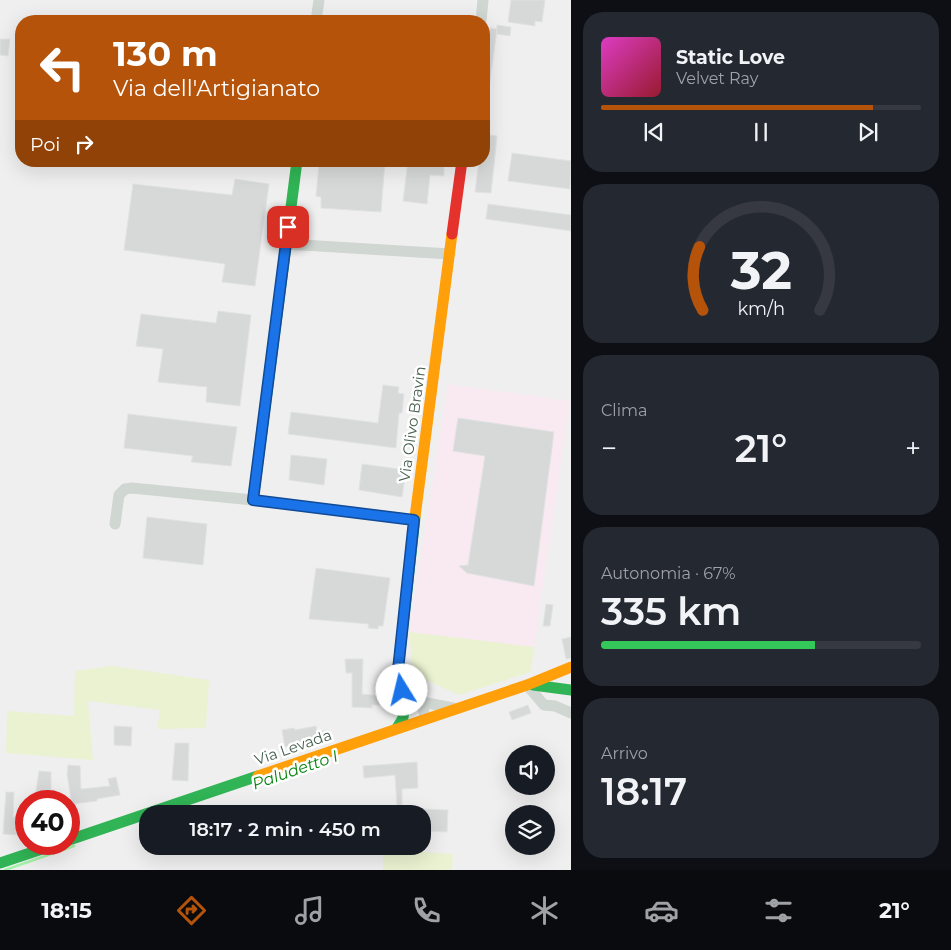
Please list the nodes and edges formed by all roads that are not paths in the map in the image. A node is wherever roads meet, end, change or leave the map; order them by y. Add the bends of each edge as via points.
1 (319, 0) edge
2 (483, 0) edge
3 (317, 15) edge
4 (482, 15) edge
5 (296, 167) edge
6 (461, 167) edge
7 (286, 244) junction
8 (450, 254) junction
9 (253, 500) junction
10 (414, 520) junction
11 (115, 524) dead end
12 (571, 668) edge
13 (527, 685) junction
14 (571, 690) edge
15 (403, 694) junction
16 (417, 701) junction
17 (453, 708) junction
18 (571, 713) edge
19 (423, 719) junction
20 (396, 728) junction
21 (80, 836) edge
22 (24, 855) edge
23 (0, 863) edge

1 - 3 street
2 - 4 street
5 - 7 street
6 - 8 street, Via Olivo Bravin
7 - 8 street
7 - 9 street
8 - 10 street, Via Olivo Bravin
9 - 10 street
9 - 11 street via 125,489 119,495
10 - 15 street, Via Olivo Bravin via 398,670
12 - 13 street, Via Levada
13 - 14 street, Via Levada
13 - 17 street, Via Levada
13 - 18 street via 544,705
15 - 16 street
15 - 19 street via 411,710
15 - 20 street, Via Olivo Bravin via 403,718
16 - 17 street
16 - 19 street via 423,707
17 - 19 street, Via Levada
19 - 20 street, Via Levada
20 - 21 street, Via Levada
22 - 23 street

